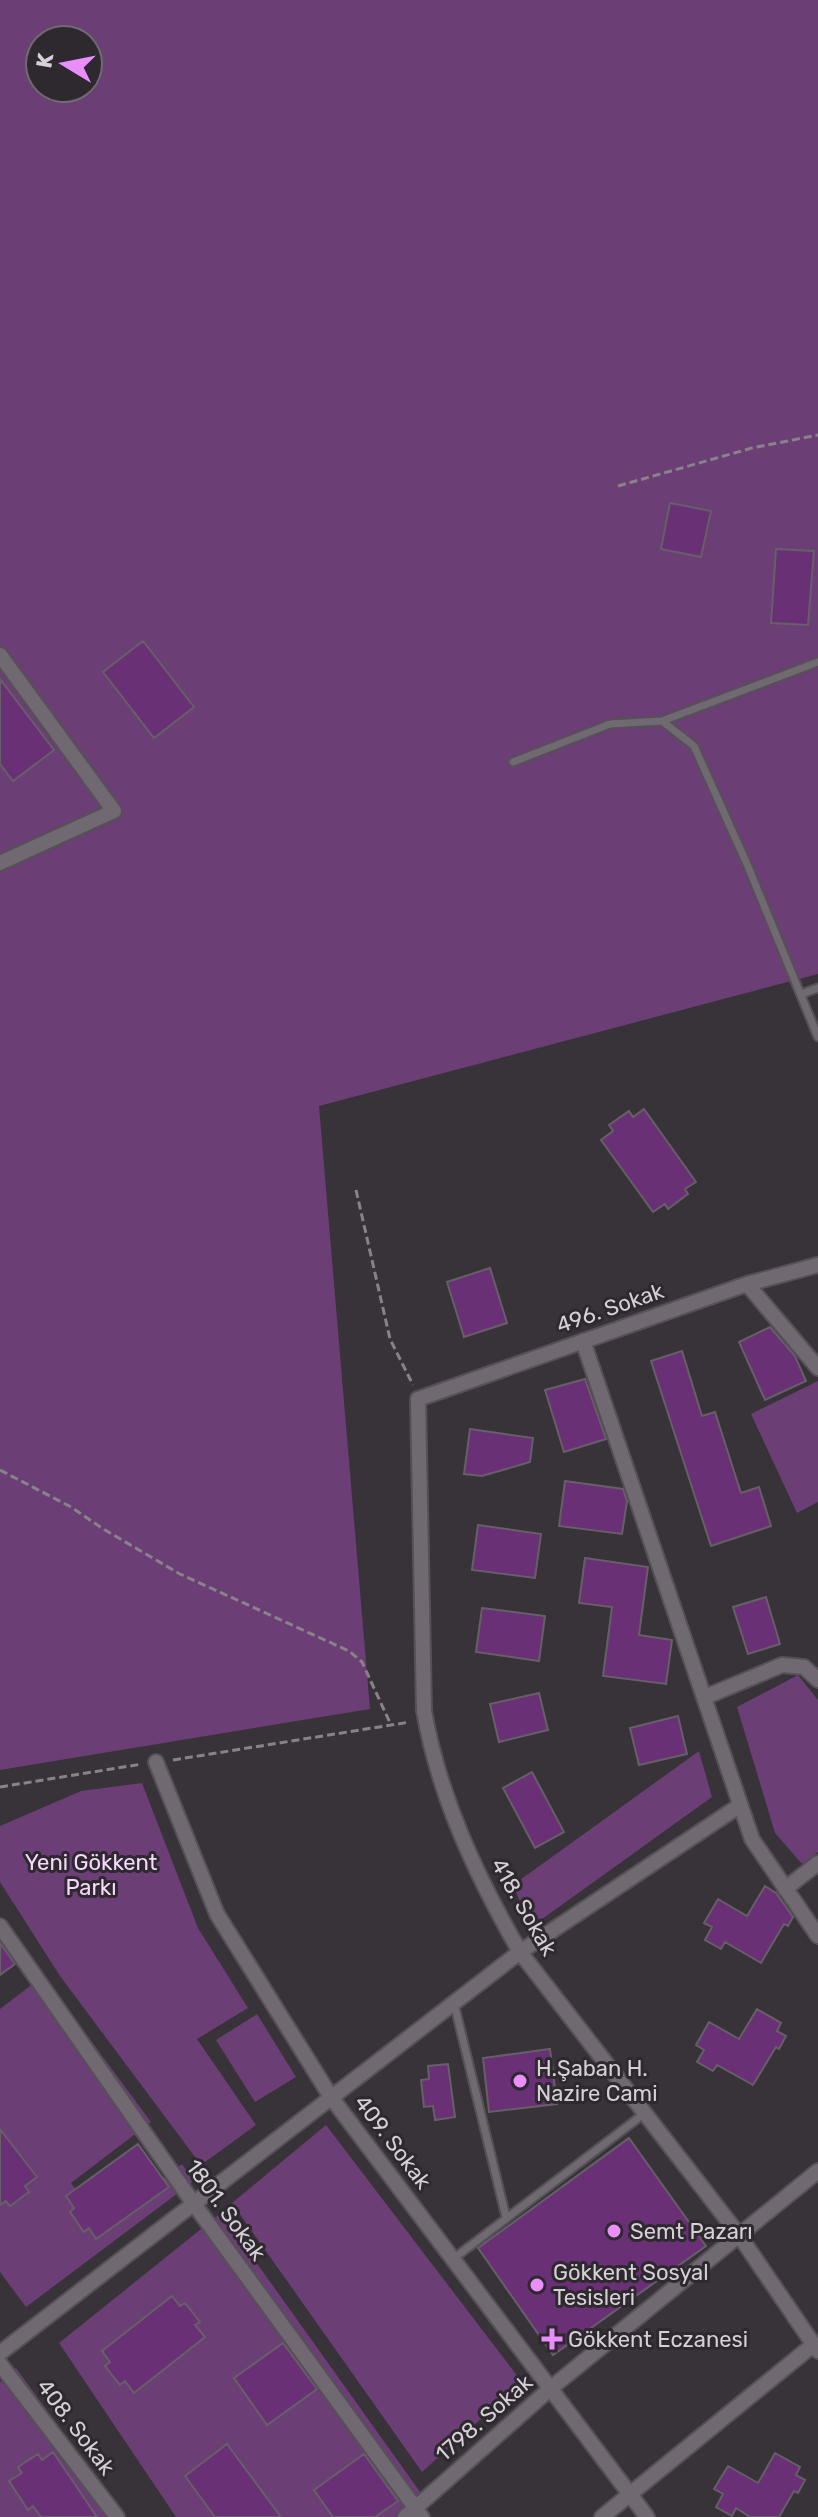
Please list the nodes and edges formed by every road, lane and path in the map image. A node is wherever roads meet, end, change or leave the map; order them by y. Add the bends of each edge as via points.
1 (818, 435) edge
2 (618, 486) dead end
3 (0, 655) edge
4 (818, 662) edge
5 (662, 721) junction
6 (513, 762) dead end
7 (0, 863) edge
8 (818, 988) edge
9 (801, 994) junction
10 (818, 1037) edge
11 (356, 1190) dead end
12 (818, 1265) edge
13 (747, 1284) junction
14 (583, 1341) junction
15 (818, 1368) edge
16 (418, 1399) junction
17 (0, 1470) edge
18 (818, 1680) edge
19 (705, 1697) junction
20 (156, 1762) junction
21 (0, 1787) edge
22 (739, 1806) junction
23 (818, 1863) edge
24 (785, 1889) junction
25 (0, 1926) edge
26 (818, 1936) edge
27 (520, 1952) junction
28 (454, 2003) junction
29 (331, 2097) junction
30 (645, 2113) junction
31 (818, 2171) edge
32 (194, 2204) junction
33 (506, 2217) junction
34 (739, 2235) junction
35 (453, 2259) junction
36 (816, 2348) edge
37 (0, 2353) edge
38 (0, 2364) edge
39 (551, 2388) junction
40 (630, 2493) junction
41 (414, 2514) edge
42 (117, 2517) edge
43 (602, 2517) edge
44 (647, 2517) edge

1 - 2 path
3 - 7 street via 114,811
4 - 5 lane
5 - 6 lane via 610,724
5 - 9 lane via 694,746
8 - 9 lane
9 - 10 lane
11 - 16 path via 390,1339
12 - 13 street, 496. Sokak
13 - 14 street, 496. Sokak
13 - 15 street
14 - 16 street, 496. Sokak
14 - 19 street
16 - 27 street, 418. Sokak via 422,1683 429,1738 465,1844
17 - 20 path via 180,1574 349,1651 362,1662 391,1725
18 - 19 street via 804,1667 782,1665
19 - 22 street
20 - 21 path
20 - 29 street, 409. Sokak via 217,1914
22 - 24 street via 752,1839
22 - 27 street
23 - 24 street
24 - 26 street
25 - 32 street, 1801. Sokak
27 - 28 street
27 - 30 street, 418. Sokak
28 - 29 street
28 - 33 lane
29 - 32 street
29 - 35 street, 409. Sokak
30 - 33 lane
30 - 34 street, 418. Sokak
31 - 34 street, 1798. Sokak
32 - 37 street
32 - 41 street, 1801. Sokak
33 - 35 lane
34 - 36 street, 418. Sokak
34 - 39 street, 1798. Sokak
35 - 39 street, 409. Sokak
36 - 40 street
38 - 42 street, 408. Sokak
39 - 40 street, 409. Sokak
39 - 41 street, 1798. Sokak
40 - 43 street
40 - 44 street, 409. Sokak

